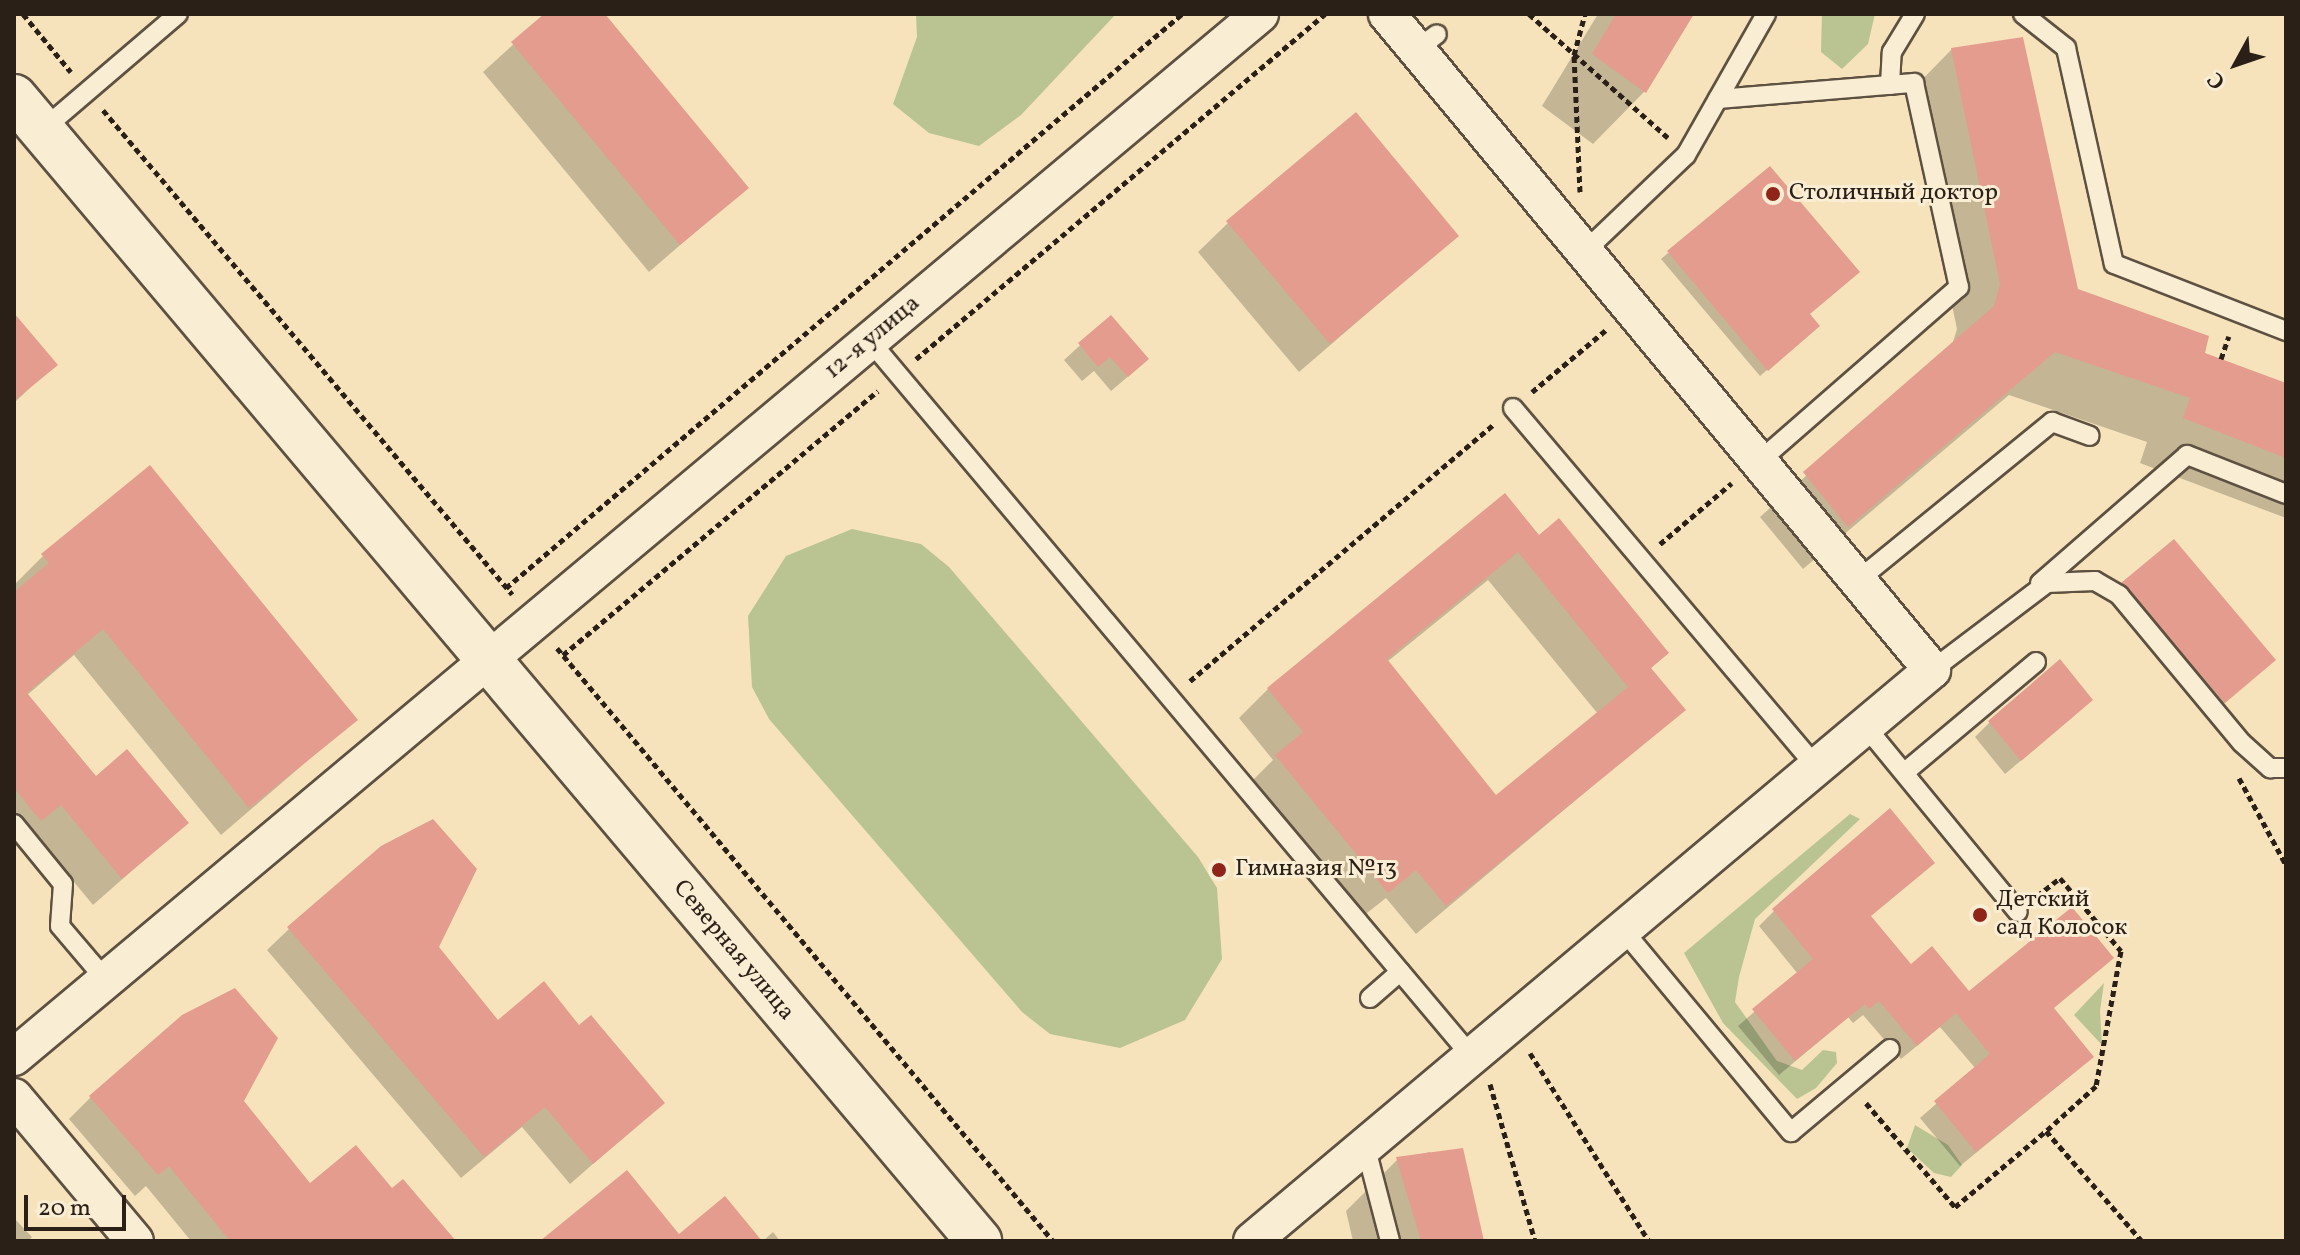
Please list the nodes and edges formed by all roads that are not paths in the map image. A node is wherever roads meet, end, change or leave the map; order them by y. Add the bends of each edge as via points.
1 (178, 14) edge
2 (1260, 14) edge
3 (1387, 14) edge
4 (1766, 14) edge
5 (1915, 14) edge
6 (2023, 14) edge
7 (1890, 85) junction
8 (14, 97) edge
9 (1718, 99) junction
10 (41, 131) junction
11 (1583, 253) junction
12 (2286, 331) edge
13 (870, 341) junction
14 (1513, 408) road end
15 (2090, 436) dead end
16 (1757, 463) junction
17 (2286, 494) edge
18 (1857, 581) junction
19 (2026, 596) junction
20 (487, 662) junction
21 (2036, 662) dead end
22 (1932, 670) junction
23 (1866, 727) junction
24 (1816, 767) junction
25 (2286, 768) edge
26 (1905, 772) junction
27 (14, 824) edge
28 (2018, 912) road end
29 (1623, 930) junction
30 (1400, 972) junction
31 (106, 980) junction
32 (1370, 998) dead end
33 (1890, 1049) dead end
34 (14, 1057) edge
35 (1472, 1057) junction
36 (14, 1097) edge
37 (1365, 1145) junction
38 (135, 1241) edge
39 (979, 1241) edge
40 (1252, 1241) edge
41 (1390, 1241) edge

1 - 10 lane
2 - 13 street, 12-я улица
3 - 11 street via 1427,42
4 - 9 lane
5 - 7 lane via 1892,52
6 - 12 lane via 2066,48 2114,264
7 - 9 lane
7 - 16 lane via 1914,83 1959,287
8 - 10 street, Северная улица
9 - 11 lane via 1686,155
10 - 20 street, Северная улица
11 - 16 street
13 - 20 street, 12-я улица
13 - 30 lane
14 - 24 lane
15 - 18 lane via 2052,422
16 - 18 street
17 - 19 lane via 2187,455
18 - 22 street
19 - 22 lane
19 - 25 lane via 2069,577 2119,595 2234,732 2270,768
20 - 31 street, 12-я улица
20 - 39 street, Северная улица
21 - 26 lane
22 - 23 street
23 - 24 street
23 - 26 lane
24 - 29 street
26 - 28 lane
27 - 31 lane via 63,884 60,926
29 - 33 lane via 1791,1132
29 - 35 street
30 - 32 lane
30 - 35 lane
31 - 34 street, 12-я улица
35 - 37 street
36 - 38 street
37 - 40 street
37 - 41 lane

